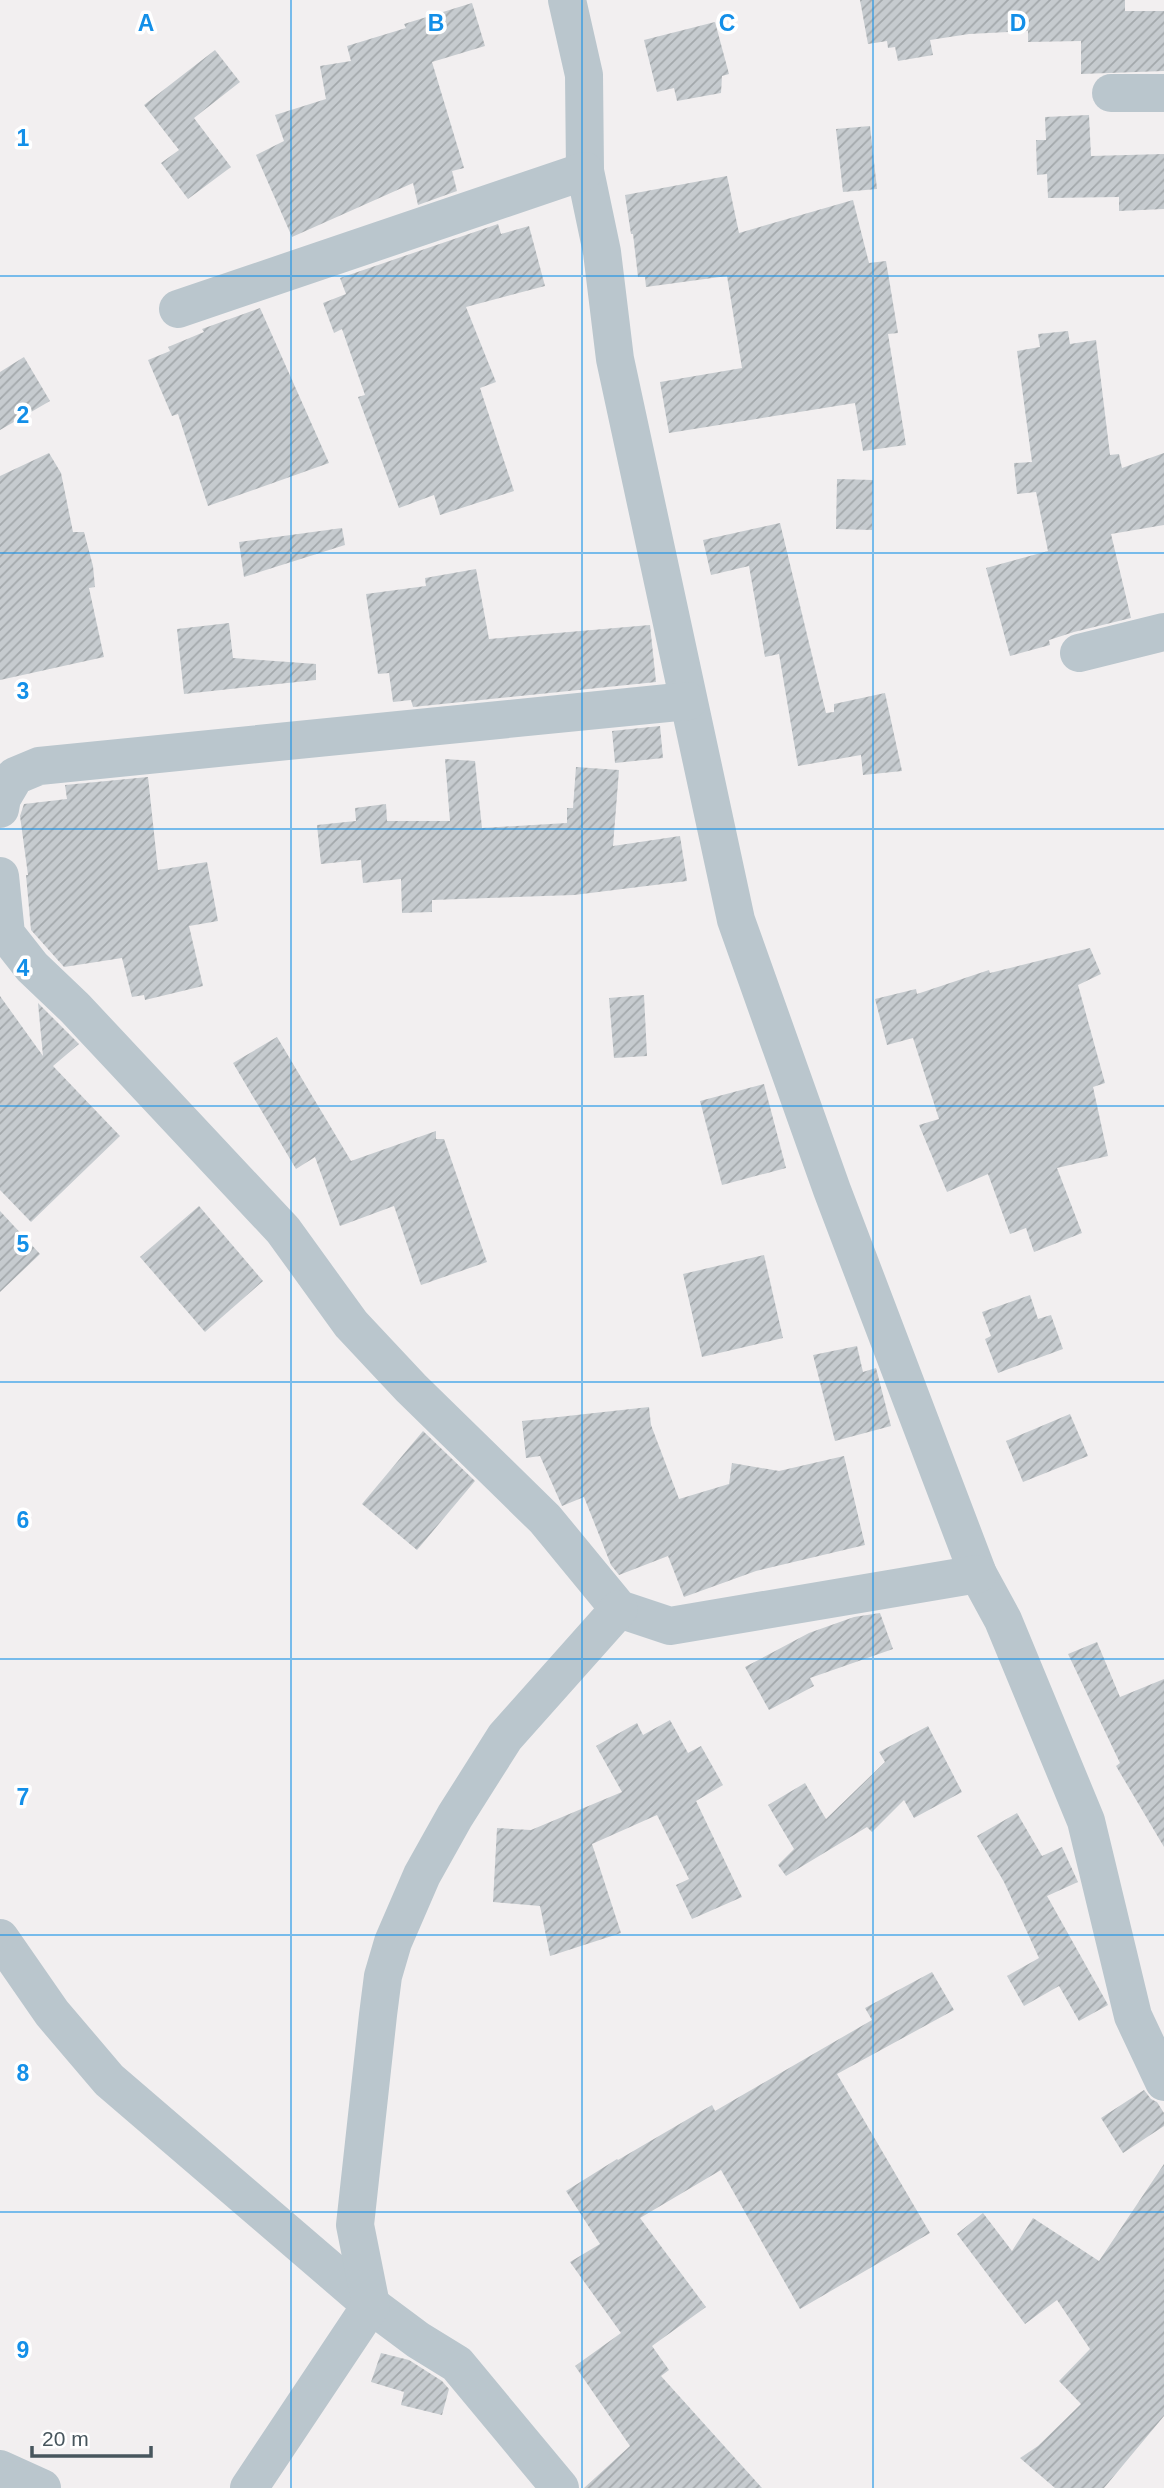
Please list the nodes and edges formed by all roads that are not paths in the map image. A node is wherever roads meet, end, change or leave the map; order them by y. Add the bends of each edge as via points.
1 (567, 0) edge
2 (1111, 93) dead end
3 (1164, 93) edge
4 (585, 171) junction
5 (178, 309) dead end
6 (1164, 632) edge
7 (1079, 653) dead end
8 (688, 701) junction
9 (0, 809) edge
10 (0, 876) edge
11 (978, 1574) junction
12 (619, 1609) junction
13 (0, 1938) edge
14 (1164, 2082) edge
15 (371, 2305) junction
16 (0, 2469) edge
17 (42, 2488) edge
18 (249, 2488) edge
19 (560, 2488) edge

1 - 4 street via 584,75
2 - 3 street
4 - 5 street
4 - 8 street via 602,252 615,359
6 - 7 street
8 - 9 street via 39,766 15,776
8 - 11 street via 736,920 832,1190
10 - 12 street via 6,934 32,967 283,1230 351,1324 545,1519
11 - 12 street via 670,1626
11 - 14 street via 1003,1620 1086,1821 1133,2016
12 - 15 street via 505,1737 422,1875 393,1942 383,1976 355,2225
13 - 15 street via 52,2013 109,2080
15 - 18 street
15 - 19 street via 457,2364
16 - 17 street

